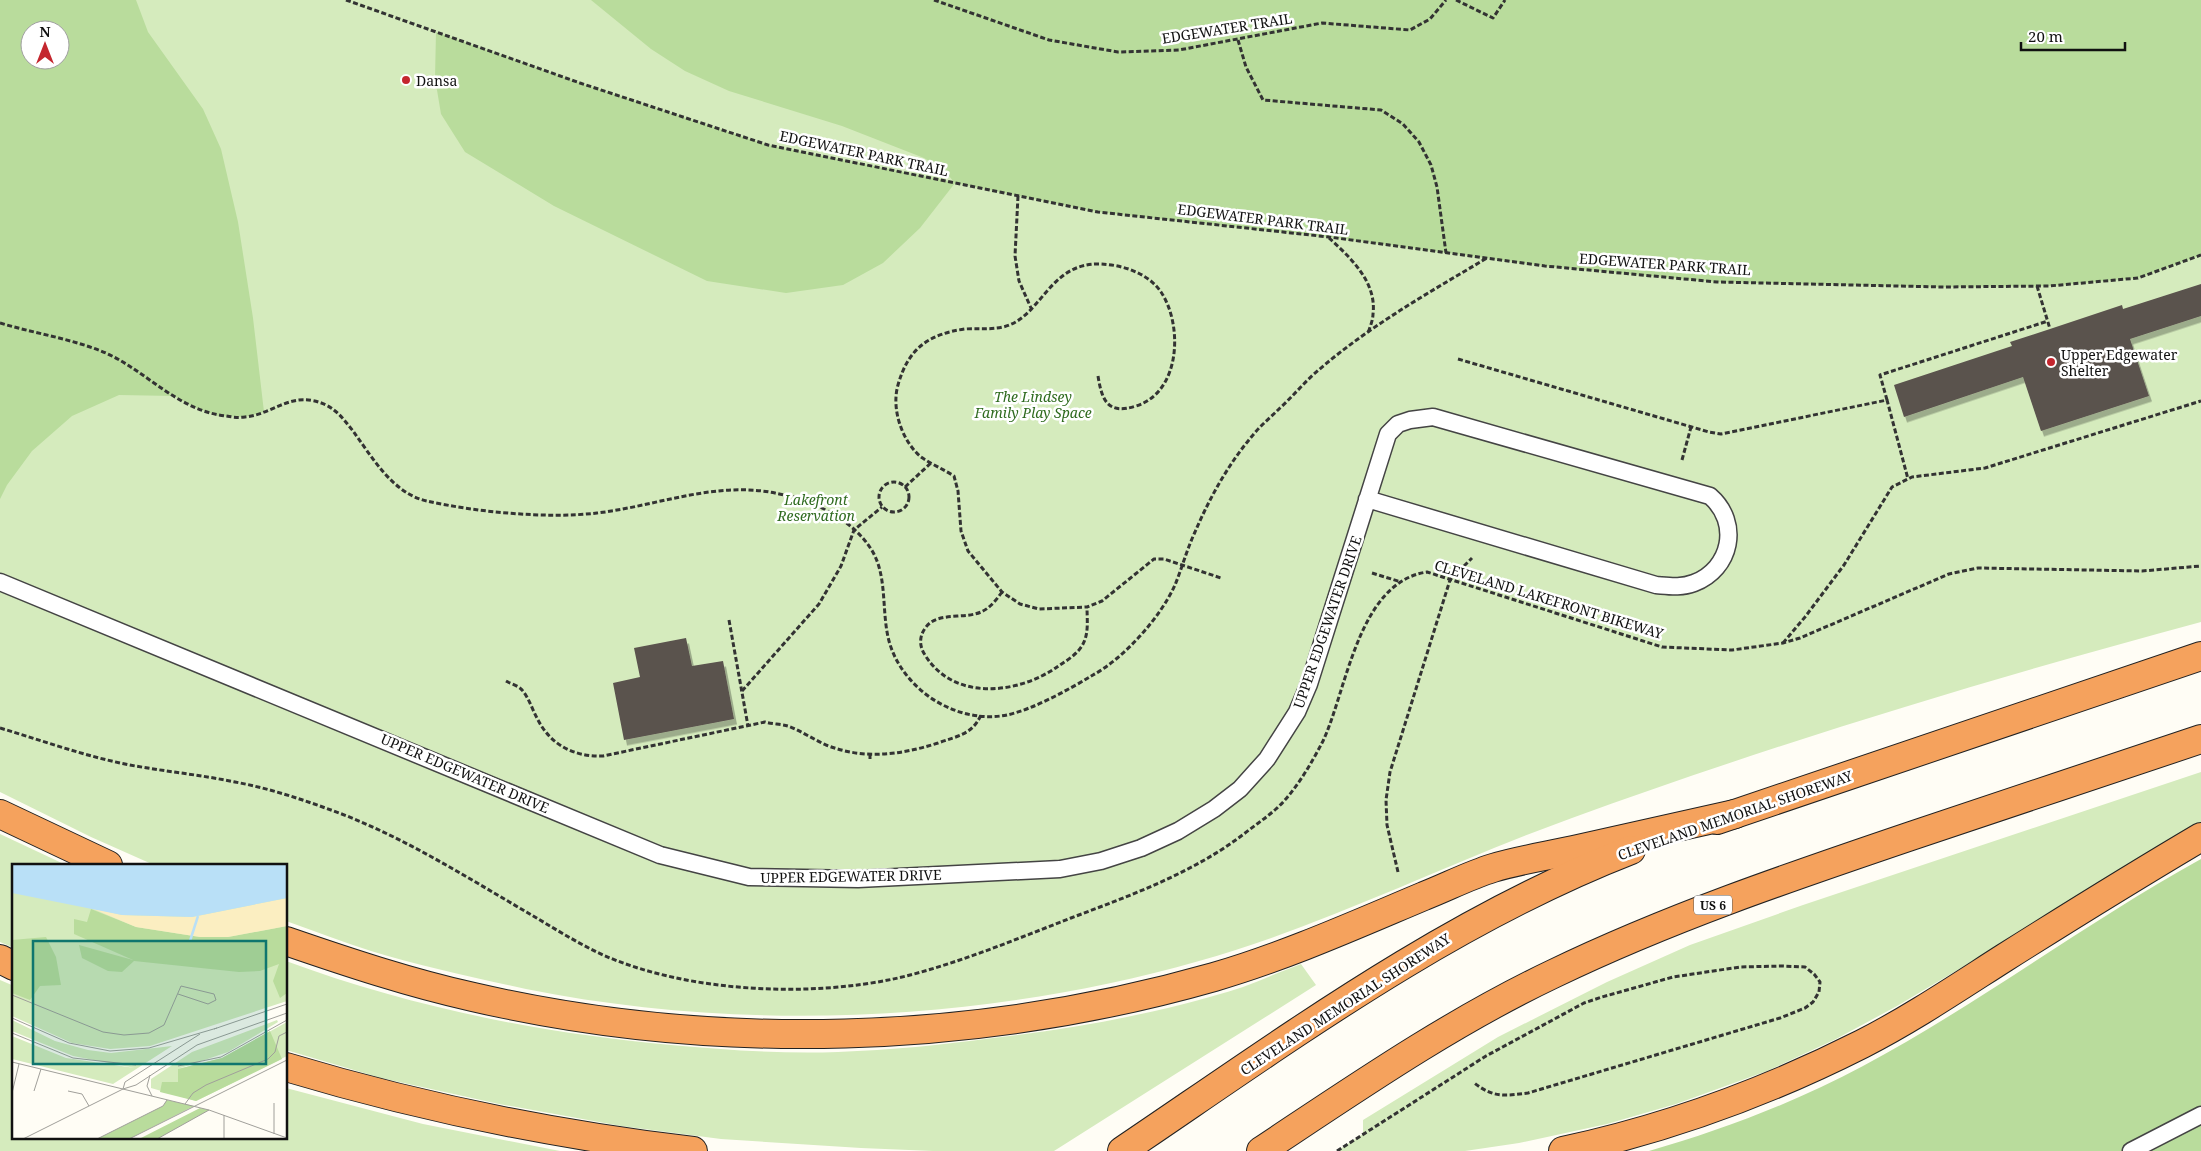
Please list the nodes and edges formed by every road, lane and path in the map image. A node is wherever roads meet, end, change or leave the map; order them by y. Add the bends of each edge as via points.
1 (346, 0) edge
2 (934, 0) edge
3 (1446, 0) edge
4 (1456, 0) edge
5 (1505, 0) edge
6 (1238, 40) junction
7 (1018, 196) junction
8 (1329, 238) junction
9 (1446, 253) junction
10 (2201, 255) edge
11 (1488, 258) junction
12 (2037, 286) junction
13 (1031, 308) junction
14 (2048, 322) junction
15 (0, 323) edge
16 (2050, 329) dead end
17 (1368, 333) junction
18 (1458, 359) dead end
19 (1098, 376) dead end
20 (1887, 400) junction
21 (2201, 401) edge
22 (1691, 427) junction
23 (932, 462) junction
24 (1908, 479) junction
25 (1675, 486) junction
26 (905, 487) junction
27 (1367, 499) junction
28 (882, 507) junction
29 (854, 530) junction
30 (1182, 565) junction
31 (1347, 565) junction
32 (2201, 566) edge
33 (1414, 574) dead end
34 (1221, 578) dead end
35 (1450, 580) junction
36 (0, 582) edge
37 (1402, 582) dead end
38 (1002, 592) junction
39 (1087, 607) junction
40 (729, 620) dead end
41 (1782, 644) junction
42 (2201, 656) edge
43 (506, 682) dead end
44 (742, 691) junction
45 (981, 715) junction
46 (748, 726) junction
47 (2201, 739) edge
48 (870, 754) junction
49 (870, 760) dead end
50 (0, 814) edge
51 (1734, 814) junction
52 (2201, 837) edge
53 (106, 864) edge
54 (1399, 880) dead end
55 (288, 942) edge
56 (0, 959) edge
57 (12, 965) edge
58 (288, 1067) edge
59 (1473, 1082) dead end
60 (2201, 1115) edge
61 (694, 1151) edge
62 (1122, 1151) edge
63 (1261, 1151) edge
64 (1337, 1151) edge
65 (1563, 1151) edge
66 (2131, 1151) edge

1 - 7 path, EDGEWATER PARK TRAIL via 768,145
2 - 6 path, EDGEWATER TRAIL via 1049,40 1118,52 1179,50
3 - 6 path, EDGEWATER TRAIL via 1430,19 1410,30 1322,23
4 - 5 path via 1493,18
6 - 9 path via 1246,67 1263,100 1381,110 1403,124 1419,142 1431,165
7 - 8 path, EDGEWATER PARK TRAIL via 1098,212
7 - 13 path via 1015,256 1019,281
8 - 9 path, EDGEWATER PARK TRAIL
8 - 17 path via 1352,259 1366,280 1374,314
9 - 11 path, EDGEWATER PARK TRAIL
10 - 12 path, EDGEWATER PARK TRAIL via 2138,278
11 - 12 path, EDGEWATER PARK TRAIL via 1717,282
11 - 17 path
12 - 14 path
13 - 19 path via 1062,276 1079,267 1093,265 1123,267 1144,276 1160,291 1171,313 1175,335 1174,356 1167,377 1156,393 1142,404 1116,409 1101,394
13 - 23 path via 1011,325 939,335 919,345 904,365 897,388 897,411 904,437 921,457
14 - 16 path
14 - 20 path via 1880,375
15 - 29 path via 102,351 174,396 218,416 244,418 296,400 328,406 340,415 383,471 402,490 421,500 460,507 561,515 597,513 716,490 760,490 804,499 834,514
17 - 30 path via 1316,373 1253,435 1216,488
18 - 22 path
20 - 22 path via 1721,434
20 - 24 path
21 - 24 path via 1985,468
22 - 25 path
23 - 26 path
23 - 38 path via 954,476 961,531 968,552
24 - 41 path via 1892,487 1844,565
25 - 27 lane, UPPER EDGEWATER DRIVE via 1433,418 1398,424 1388,434
25 - 27 lane via 1710,496 1722,510 1729,531 1727,551 1718,567 1693,584 1674,587 1656,585
26 - 28 path via 896,482 886,484 878,497
26 - 28 path via 909,496 907,505 895,512
27 - 31 lane, UPPER EDGEWATER DRIVE
28 - 29 path
29 - 44 path via 841,566 819,604
29 - 45 path via 874,553 888,637 904,674 937,702
30 - 34 path
30 - 39 path via 1154,559 1102,601
30 - 45 path via 1173,589 1154,620 1098,673 1045,700 1006,715
31 - 36 lane, UPPER EDGEWATER DRIVE via 1297,712 1267,759 1240,789 1214,809 1141,848 1060,870 858,879 749,877 660,854
31 - 37 path
32 - 41 path, CLEVELAND LAKEFRONT BIKEWAY via 2142,571 1978,568 1949,574
33 - 35 path, CLEVELAND LAKEFRONT BIKEWAY via 1427,572
35 - 41 path, CLEVELAND LAKEFRONT BIKEWAY via 1662,647 1732,650
35 - 54 path via 1390,772 1387,825
38 - 39 path via 1020,604 1039,609
38 - 39 path via 983,611 936,619 927,626 921,637 921,649 943,676 962,685 983,689 1028,683 1065,662 1083,645 1088,628
40 - 44 path
42 - 51 highway, CLEVELAND MEMORIAL SHOREWAY
43 - 46 path via 522,689 538,720 558,744 580,755 603,756
44 - 46 path
45 - 48 path via 976,726 964,734 912,751
46 - 48 path via 765,722 788,726 827,745
47 - 63 highway, US 6 via 1776,882 1607,949 1551,975 1440,1035
48 - 49 path
50 - 53 highway
51 - 55 highway via 1494,868 1273,958 1214,977 1040,1016 942,1027 857,1032 728,1032 601,1020 472,997
51 - 62 highway, CLEVELAND MEMORIAL SHOREWAY via 1676,833 1572,875 1446,938 1337,1006
52 - 65 highway via 1913,1015 1819,1065 1681,1119
56 - 57 highway
58 - 61 highway via 457,1112 587,1136
59 - 64 path via 1485,1092 1502,1096 1528,1093 1780,1018 1813,1002 1820,982 1805,967 1740,967 1673,977 1602,997 1486,1056
60 - 66 lane

